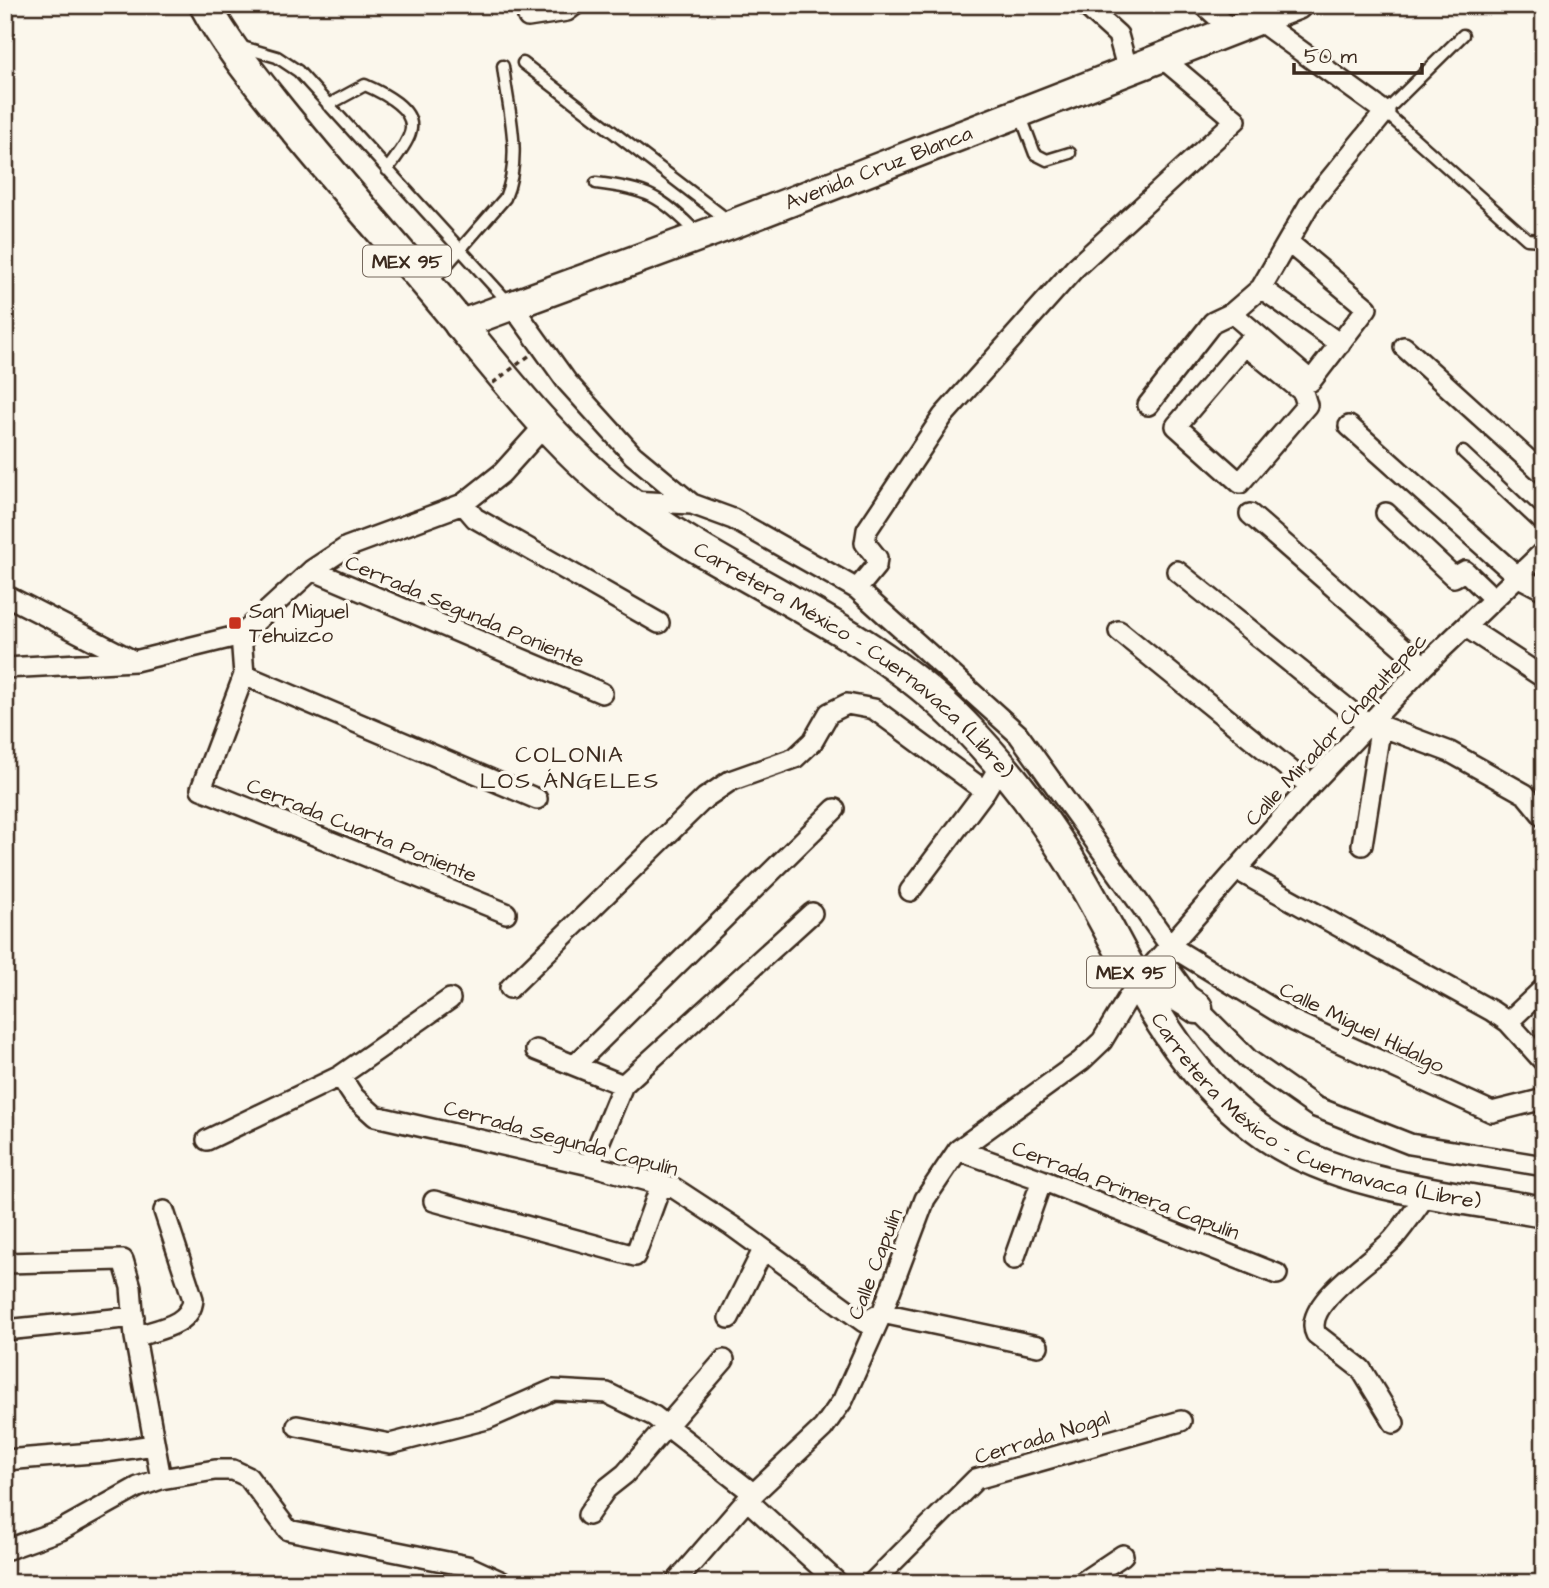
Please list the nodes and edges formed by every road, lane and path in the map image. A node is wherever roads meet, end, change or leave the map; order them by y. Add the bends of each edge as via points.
1 (205, 5) edge
2 (575, 5) edge
3 (1085, 5) edge
4 (1204, 5) edge
5 (1297, 5) edge
6 (528, 17) dead end
7 (1245, 25) junction
8 (1463, 35) dead end
9 (229, 43) junction
10 (1161, 57) junction
11 (523, 63) dead end
12 (503, 66) dead end
13 (1128, 71) junction
14 (328, 105) junction
15 (1019, 111) junction
16 (1385, 112) junction
17 (1070, 153) dead end
18 (387, 170) junction
19 (596, 183) dead end
20 (733, 224) junction
21 (699, 236) junction
22 (1544, 237) edge
23 (1288, 242) junction
24 (460, 251) junction
25 (429, 286) junction
26 (1261, 288) junction
27 (510, 304) junction
28 (1232, 313) junction
29 (459, 325) junction
30 (1251, 340) junction
31 (1340, 344) junction
32 (1405, 347) dead end
33 (534, 352) dead end
34 (493, 383) dead end
35 (1148, 405) dead end
36 (546, 424) junction
37 (1349, 426) dead end
38 (1463, 452) dead end
39 (1544, 474) edge
40 (628, 501) junction
41 (692, 503) junction
42 (463, 505) junction
43 (1386, 513) dead end
44 (1250, 514) dead end
45 (1544, 528) edge
46 (1544, 551) edge
47 (312, 570) junction
48 (1177, 571) dead end
49 (1517, 576) junction
50 (857, 589) junction
51 (1544, 590) edge
52 (5, 595) edge
53 (1493, 598) junction
54 (659, 623) dead end
55 (1466, 627) junction
56 (1119, 631) dead end
57 (241, 635) junction
58 (135, 661) junction
59 (1424, 666) junction
60 (5, 668) edge
61 (244, 675) junction
62 (1544, 678) edge
63 (601, 693) dead end
64 (1376, 722) junction
65 (998, 761) junction
66 (1310, 786) junction
67 (985, 791) junction
68 (537, 799) dead end
69 (835, 809) dead end
70 (1544, 817) edge
71 (1362, 845) dead end
72 (1237, 870) junction
73 (910, 891) dead end
74 (506, 913) dead end
75 (812, 914) dead end
76 (1165, 952) junction
77 (510, 988) dead end
78 (1140, 988) junction
79 (1544, 988) edge
80 (450, 999) dead end
81 (1197, 1008) junction
82 (1508, 1022) junction
83 (536, 1050) dead end
84 (1544, 1062) edge
85 (575, 1065) junction
86 (340, 1076) junction
87 (623, 1085) junction
88 (1544, 1099) edge
89 (207, 1140) dead end
90 (958, 1150) junction
91 (590, 1165) junction
92 (1544, 1166) edge
93 (1042, 1180) junction
94 (661, 1185) junction
95 (1429, 1191) junction
96 (434, 1201) dead end
97 (164, 1211) dead end
98 (1544, 1212) edge
99 (763, 1250) junction
100 (1014, 1259) dead end
101 (5, 1263) edge
102 (1277, 1274) dead end
103 (882, 1313) junction
104 (729, 1318) dead end
105 (134, 1327) junction
106 (5, 1330) edge
107 (1038, 1346) dead end
108 (724, 1360) dead end
109 (1181, 1421) dead end
110 (1394, 1423) dead end
111 (298, 1426) dead end
112 (664, 1427) junction
113 (154, 1445) junction
114 (5, 1460) edge
115 (162, 1479) junction
116 (751, 1497) junction
117 (588, 1514) dead end
118 (5, 1550) edge
119 (1123, 1555) dead end
120 (504, 1583) edge
121 (675, 1583) edge
122 (838, 1583) edge
123 (872, 1583) edge
124 (1081, 1583) edge

1 - 9 main road, Carretera México - Cuernavaca (Libre) / MEX 95
2 - 6 street
3 - 13 street via 1118,36
4 - 7 street
5 - 7 main road, Avenida Cruz Blanca
7 - 10 main road, Avenida Cruz Blanca
7 - 16 street
8 - 16 lane
9 - 14 lane via 277,57 298,71
9 - 25 main road, Carretera México - Cuernavaca (Libre) / MEX 95 via 347,193
10 - 13 main road, Avenida Cruz Blanca
10 - 50 street via 1236,120 1075,268 943,415 867,530 865,543 877,558 876,566
11 - 20 lane
12 - 24 lane via 516,163 505,198
13 - 15 main road, Avenida Cruz Blanca
14 - 18 lane
14 - 18 lane via 365,85 390,97 410,119 411,132
15 - 17 lane via 1035,154 1047,160
15 - 20 main road, Avenida Cruz Blanca
16 - 22 lane via 1527,239
16 - 23 street via 1309,205
18 - 24 lane
19 - 21 lane via 648,193 670,205
20 - 21 main road, Avenida Cruz Blanca
21 - 27 main road, Avenida Cruz Blanca
23 - 26 street
23 - 31 street via 1367,308
24 - 25 lane
24 - 27 lane
25 - 29 main road, Carretera México - Cuernavaca (Libre) / MEX 95
26 - 28 street
26 - 31 street
27 - 29 main road, Avenida Cruz Blanca
27 - 41 street via 583,400 633,455
28 - 30 street
28 - 35 street via 1213,322
29 - 36 main road, Carretera México - Cuernavaca (Libre) / MEX 95
30 - 30 street via 1176,426 1240,483 1307,405 1303,392
30 - 31 street via 1311,382
32 - 39 street
33 - 34 path, bridge
36 - 40 main road, Carretera México - Cuernavaca (Libre) / MEX 95 via 570,452
36 - 42 street via 502,474
37 - 49 street
38 - 45 lane
40 - 41 street
40 - 65 main road, Carretera México - Cuernavaca (Libre) / MEX 95 via 915,681
41 - 50 street via 733,519
42 - 47 street via 347,547
42 - 54 street via 475,518
43 - 53 street via 1454,577 1465,571
44 - 59 street
46 - 49 street, Calle Mirador Chapultepec
47 - 57 street
47 - 63 street, Cerrada Segunda Poniente
48 - 64 street via 1359,718
49 - 51 street
49 - 53 street, Calle Mirador Chapultepec
50 - 76 street via 1018,734
52 - 58 street
53 - 55 street, Calle Mirador Chapultepec
55 - 59 street, Calle Mirador Chapultepec
55 - 62 street
56 - 66 street
57 - 58 street
57 - 61 street
58 - 60 street
59 - 64 street, Calle Mirador Chapultepec
61 - 68 street
61 - 74 street, Cerrada Cuarta Poniente via 201,789
64 - 66 street, Calle Mirador Chapultepec
64 - 70 street via 1450,752 1515,788
64 - 71 street
65 - 67 street
65 - 78 main road, Carretera México - Cuernavaca (Libre) / MEX 95 via 1078,875
66 - 72 street, Calle Mirador Chapultepec
67 - 73 street
67 - 77 street via 874,709 847,704 829,713 813,741 795,758 730,781 705,798
69 - 85 street
72 - 76 street, Calle Mirador Chapultepec
72 - 82 street
75 - 87 street
76 - 78 street, Calle Mirador Chapultepec
76 - 81 street
76 - 88 street, Calle Miguel Hidalgo via 1293,1021 1492,1112
78 - 81 main road via 1158,988
78 - 90 street, Calle Capulín via 1082,1061
78 - 95 main road, Carretera México - Cuernavaca (Libre) / MEX 95 via 1178,1051 1219,1098 1269,1137 1356,1175
79 - 82 street
80 - 86 street
81 - 92 street via 1248,1060 1316,1107 1410,1144
82 - 84 street
83 - 85 street
85 - 87 street
86 - 89 street
86 - 91 street, Cerrada Segunda Capulín via 375,1116
87 - 91 street
90 - 93 street, Cerrada Primera Capulín
90 - 103 street, Calle Capulín via 925,1199
91 - 94 street, Cerrada Segunda Capulín
93 - 100 street
93 - 102 street, Cerrada Primera Capulín
94 - 96 street via 635,1256
94 - 99 street, Cerrada Segunda Capulín via 674,1188
95 - 98 main road, Carretera México - Cuernavaca (Libre) / MEX 95
95 - 110 street via 1392,1240 1340,1284 1313,1317 1316,1334 1360,1368
97 - 105 street via 193,1299 192,1310 185,1319
99 - 103 street, Cerrada Segunda Capulín via 864,1322
99 - 104 street
101 - 105 street via 123,1260 131,1287
103 - 107 street, Cerrada Segunda Capulín
103 - 116 street, Calle Capulín via 843,1400 823,1427
105 - 106 street
105 - 113 street
108 - 112 street
109 - 123 street, Cerrada Nogal via 976,1479
111 - 112 street via 390,1444 487,1419 553,1390 607,1393 654,1416
112 - 116 street
112 - 117 street
113 - 114 street
113 - 115 street
115 - 118 street via 115,1498 61,1530
115 - 120 street via 233,1470 248,1477 288,1530 467,1566
116 - 121 street, Calle Capulín
116 - 122 street
119 - 124 street

